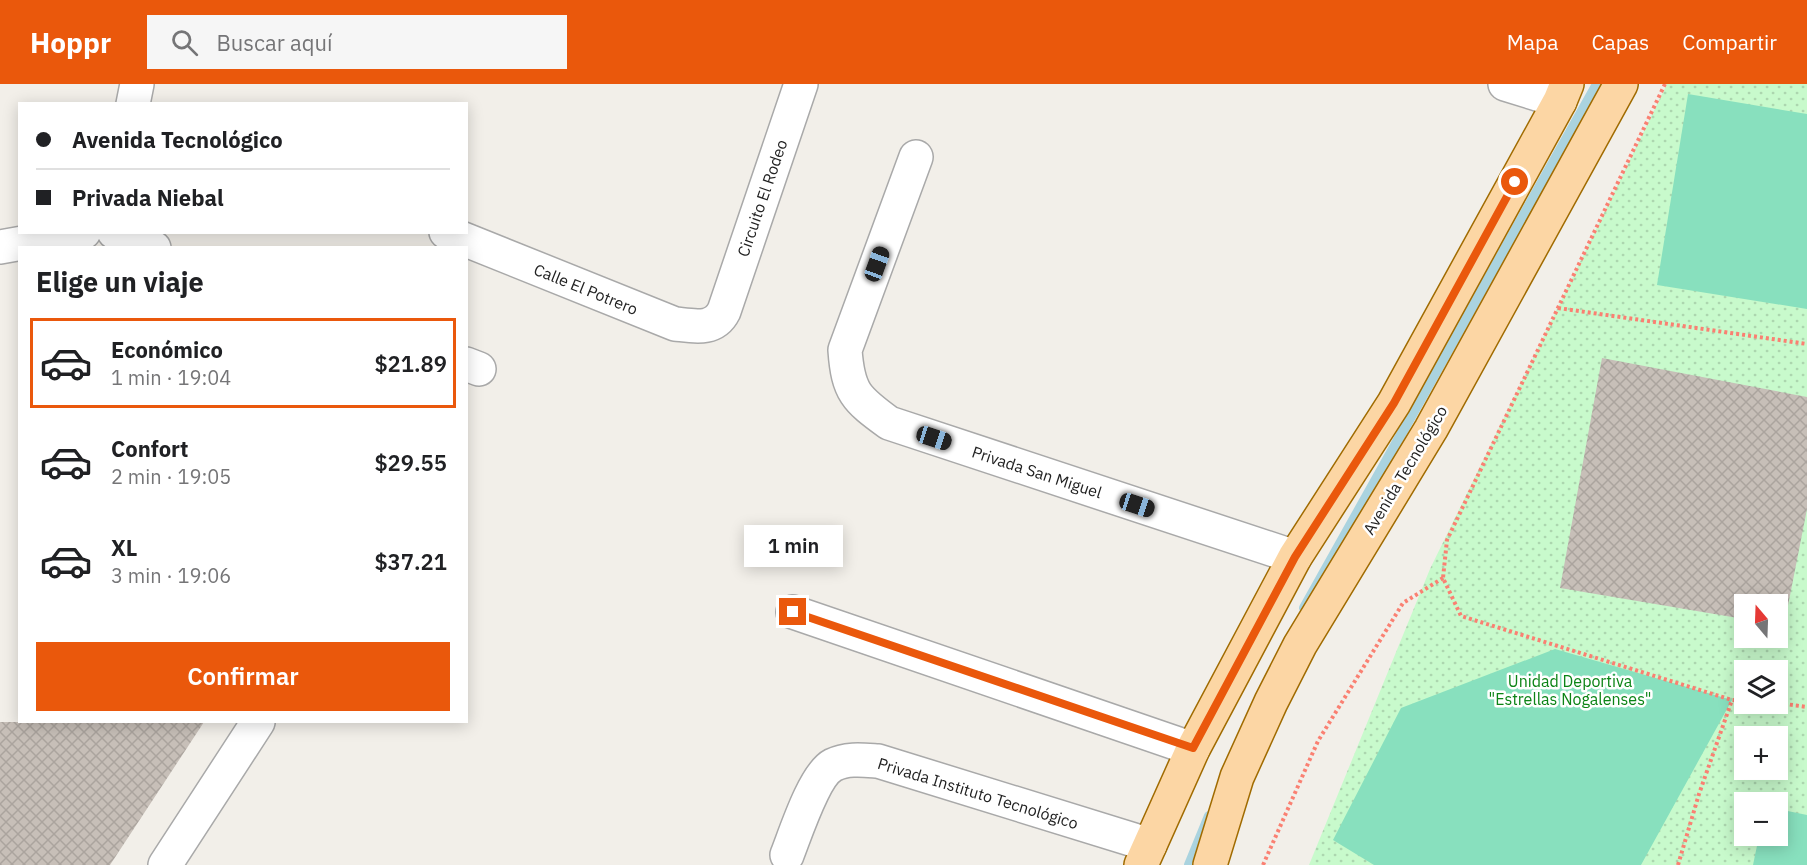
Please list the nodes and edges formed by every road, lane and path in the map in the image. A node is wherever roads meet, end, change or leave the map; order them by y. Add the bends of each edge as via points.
1 (137, 84) edge
2 (801, 84) edge
3 (1505, 84) edge
4 (1621, 84) edge
5 (1665, 84) edge
6 (1563, 93) edge
7 (133, 102) edge
8 (916, 157) dead end
9 (72, 234) edge
10 (119, 234) edge
11 (451, 234) edge
12 (0, 246) edge
13 (149, 246) edge
14 (1558, 308) junction
15 (724, 312) joint
16 (1807, 345) edge
17 (1295, 557) junction
18 (1443, 578) junction
19 (793, 612) dead end
20 (1732, 700) joint
21 (1788, 704) edge
22 (1807, 707) edge
23 (257, 723) edge
24 (1193, 748) junction
25 (787, 855) dead end
26 (1146, 855) edge
27 (165, 865) edge
28 (1210, 865) edge
29 (1263, 865) edge
30 (1678, 865) edge

1 - 7 street
2 - 15 street, Circuito El Rodeo
3 - 6 street
4 - 28 main road, Avenida Tecnológico via 1431,429 1300,645 1237,777
5 - 14 path
6 - 17 main road via 1394,403
8 - 17 street, Privada San Miguel via 846,350 854,392 865,406 889,423
9 - 12 street
10 - 13 street
11 - 15 street, Calle El Potrero via 675,324 712,324
14 - 16 path
14 - 18 path via 1446,540
17 - 24 main road
18 - 20 path via 1461,616
18 - 29 path via 1403,603 1318,741
19 - 24 street
20 - 30 path
21 - 22 path
23 - 27 street
24 - 26 main road
25 - 26 street, Privada Instituto Tecnológico via 818,780 832,766 854,760 878,761

